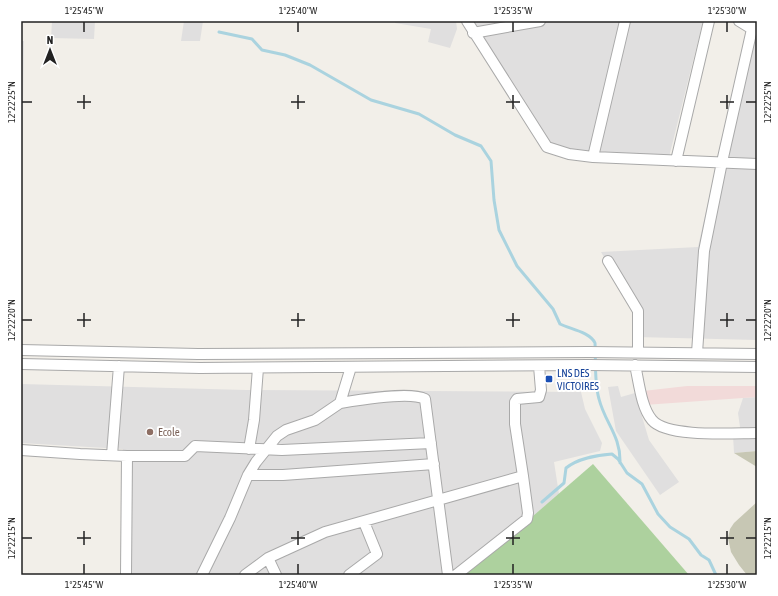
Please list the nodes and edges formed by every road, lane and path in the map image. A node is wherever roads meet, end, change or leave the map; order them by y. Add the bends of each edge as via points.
1 (467, 21) edge
2 (540, 21) edge
3 (625, 21) edge
4 (709, 21) edge
5 (739, 21) edge
6 (754, 25) edge
7 (473, 33) junction
8 (593, 157) junction
9 (676, 161) junction
10 (722, 162) junction
11 (757, 164) edge
12 (608, 261) dead end
13 (21, 350) edge
14 (638, 352) junction
15 (697, 353) junction
16 (757, 354) edge
17 (21, 364) edge
18 (635, 365) junction
19 (118, 366) junction
20 (539, 366) junction
21 (351, 367) junction
22 (757, 367) edge
23 (258, 368) junction
24 (340, 403) junction
25 (757, 433) edge
26 (431, 443) junction
27 (249, 449) junction
28 (266, 449) junction
29 (21, 450) edge
30 (112, 455) junction
31 (127, 456) junction
32 (434, 464) junction
33 (248, 475) junction
34 (523, 476) junction
35 (439, 501) junction
36 (364, 522) junction
37 (268, 558) junction
38 (461, 574) edge
39 (126, 575) edge
40 (202, 575) edge
41 (245, 575) edge
42 (276, 575) edge
43 (349, 575) edge
44 (448, 575) edge

1 - 7 street
2 - 7 street
3 - 8 street
4 - 9 street
5 - 6 street
6 - 10 street
7 - 8 street via 544,144 556,151
8 - 9 street
9 - 10 street
10 - 11 street
10 - 15 street via 704,251
12 - 14 street via 638,311
13 - 14 street via 198,354
14 - 15 street
15 - 16 street
17 - 19 street
18 - 20 street
18 - 22 street
18 - 25 street via 647,411 656,424 669,430 689,433
19 - 23 street
19 - 30 street
20 - 21 street
20 - 34 street via 539,397 518,399 515,402 515,424
21 - 23 street
21 - 24 street
23 - 27 street
24 - 26 street via 372,398 421,397 426,403
24 - 28 street via 315,420 286,430
26 - 28 street via 302,450
26 - 32 street
27 - 28 street
27 - 31 street via 195,446 185,456
28 - 33 street
29 - 30 street
30 - 31 street
31 - 39 street
32 - 33 street via 284,475
32 - 35 street
33 - 40 street
34 - 35 street
34 - 38 street via 527,519
35 - 36 street
35 - 44 street
36 - 37 street via 325,532
36 - 43 street via 377,554
37 - 41 street
37 - 42 street

